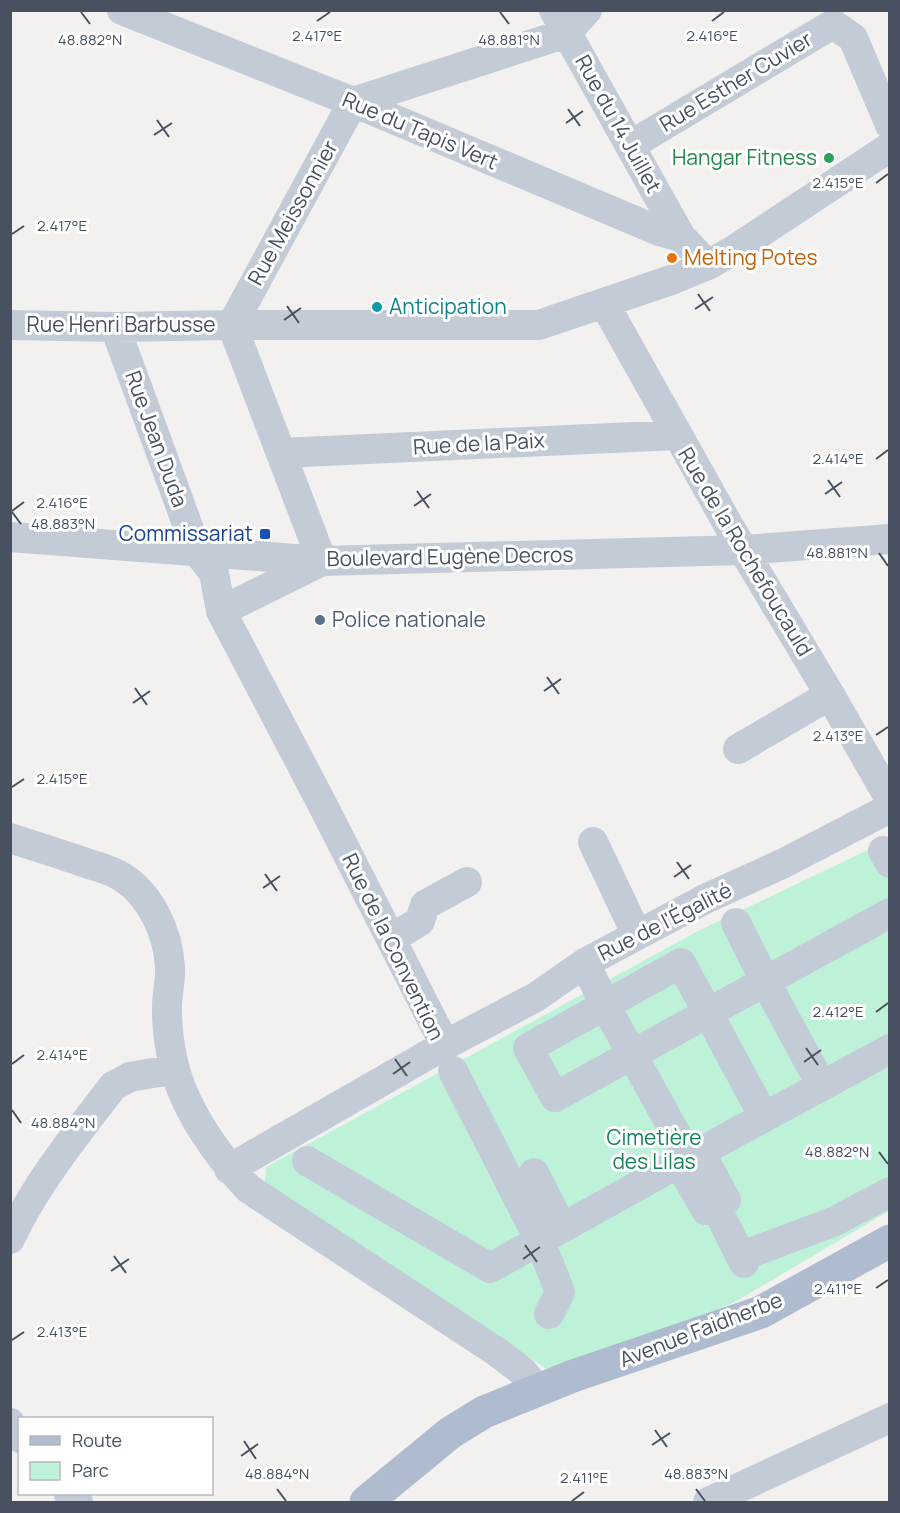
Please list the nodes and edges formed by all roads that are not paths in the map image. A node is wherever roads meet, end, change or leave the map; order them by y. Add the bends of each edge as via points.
1 (122, 10) edge
2 (587, 10) edge
3 (561, 22) edge
4 (353, 102) junction
5 (890, 124) edge
6 (631, 145) junction
7 (890, 147) edge
8 (681, 237) junction
9 (708, 265) junction
10 (604, 303) junction
11 (10, 325) edge
12 (232, 325) junction
13 (116, 327) junction
14 (676, 435) junction
15 (281, 453) junction
16 (10, 537) edge
17 (890, 539) edge
18 (743, 550) junction
19 (197, 551) junction
20 (322, 561) junction
21 (220, 611) junction
22 (830, 695) junction
23 (738, 749) dead end
24 (890, 799) edge
25 (890, 808) edge
26 (10, 838) edge
27 (593, 842) dead end
28 (464, 894) dead end
29 (890, 913) edge
30 (736, 923) dead end
31 (637, 935) junction
32 (391, 939) junction
33 (585, 963) junction
34 (765, 981) junction
35 (605, 1005) junction
36 (708, 1013) junction
37 (890, 1049) edge
38 (632, 1055) junction
39 (449, 1058) junction
40 (175, 1069) junction
41 (822, 1086) junction
42 (764, 1117) junction
43 (689, 1158) junction
44 (308, 1161) dead end
45 (229, 1169) junction
46 (534, 1173) dead end
47 (890, 1192) edge
48 (550, 1233) junction
49 (10, 1239) edge
50 (890, 1242) edge
51 (549, 1314) dead end
52 (538, 1390) junction
53 (890, 1418) edge
54 (366, 1503) edge
55 (708, 1503) edge

1 - 4 street, Rue du Tapis Vert
2 - 3 street
3 - 4 street
3 - 6 street, Rue du 14 Juillet
4 - 8 street, Rue du Tapis Vert via 658,231
4 - 12 street, Rue Meissonnier
5 - 6 street, Rue Esther Cuvier via 853,38 833,24
6 - 8 street, Rue du 14 Juillet
7 - 9 street, Rue Henri Barbusse
8 - 9 street, Rue du Tapis Vert
9 - 10 street, Rue Henri Barbusse
10 - 12 street, Rue Henri Barbusse via 539,325
10 - 14 street, Rue de la Rochefoucauld
11 - 13 street, Rue Henri Barbusse
12 - 13 street, Rue Henri Barbusse
12 - 15 street
13 - 19 street, Rue Jean Duda
14 - 15 street, Rue de la Paix
14 - 18 street, Rue de la Rochefoucauld
15 - 20 street
16 - 19 street, Boulevard Eugène Decros
17 - 18 street, Boulevard Eugène Decros
18 - 20 street, Boulevard Eugène Decros
18 - 22 street, Rue de la Rochefoucauld
19 - 20 street, Boulevard Eugène Decros
19 - 21 street, Rue de la Convention via 214,573
20 - 21 street
21 - 32 street, Rue de la Convention
22 - 23 street
22 - 24 street, Rue de la Rochefoucauld
25 - 31 street, Rue de l'Égalité
26 - 40 street via 122,877 138,890 153,911 169,959 166,1011
27 - 31 street
28 - 32 street via 430,920 420,921
29 - 34 street
30 - 34 street
31 - 33 street, Rue de l'Égalité
32 - 39 street, Rue de la Convention
33 - 35 street
33 - 39 street, Rue de l'Égalité
34 - 36 street
34 - 41 street
35 - 36 street via 681,963
35 - 38 street
35 - 38 street via 528,1048 555,1097
36 - 38 street
36 - 42 street
37 - 41 street
38 - 43 street
39 - 45 street, Rue de la Convention
39 - 48 street
40 - 45 street via 186,1100
40 - 49 street via 130,1077 113,1086 43,1181
41 - 42 street
42 - 43 street
43 - 47 street via 726,1200 715,1205 747,1258 833,1222
43 - 48 street
44 - 48 street via 490,1268
45 - 52 street via 249,1189 497,1352 522,1371
46 - 48 street
48 - 51 street via 560,1292
50 - 52 main road, Avenue Faidherbe via 761,1312
52 - 54 main road, Avenue Faidherbe via 484,1412 450,1433
53 - 55 street

